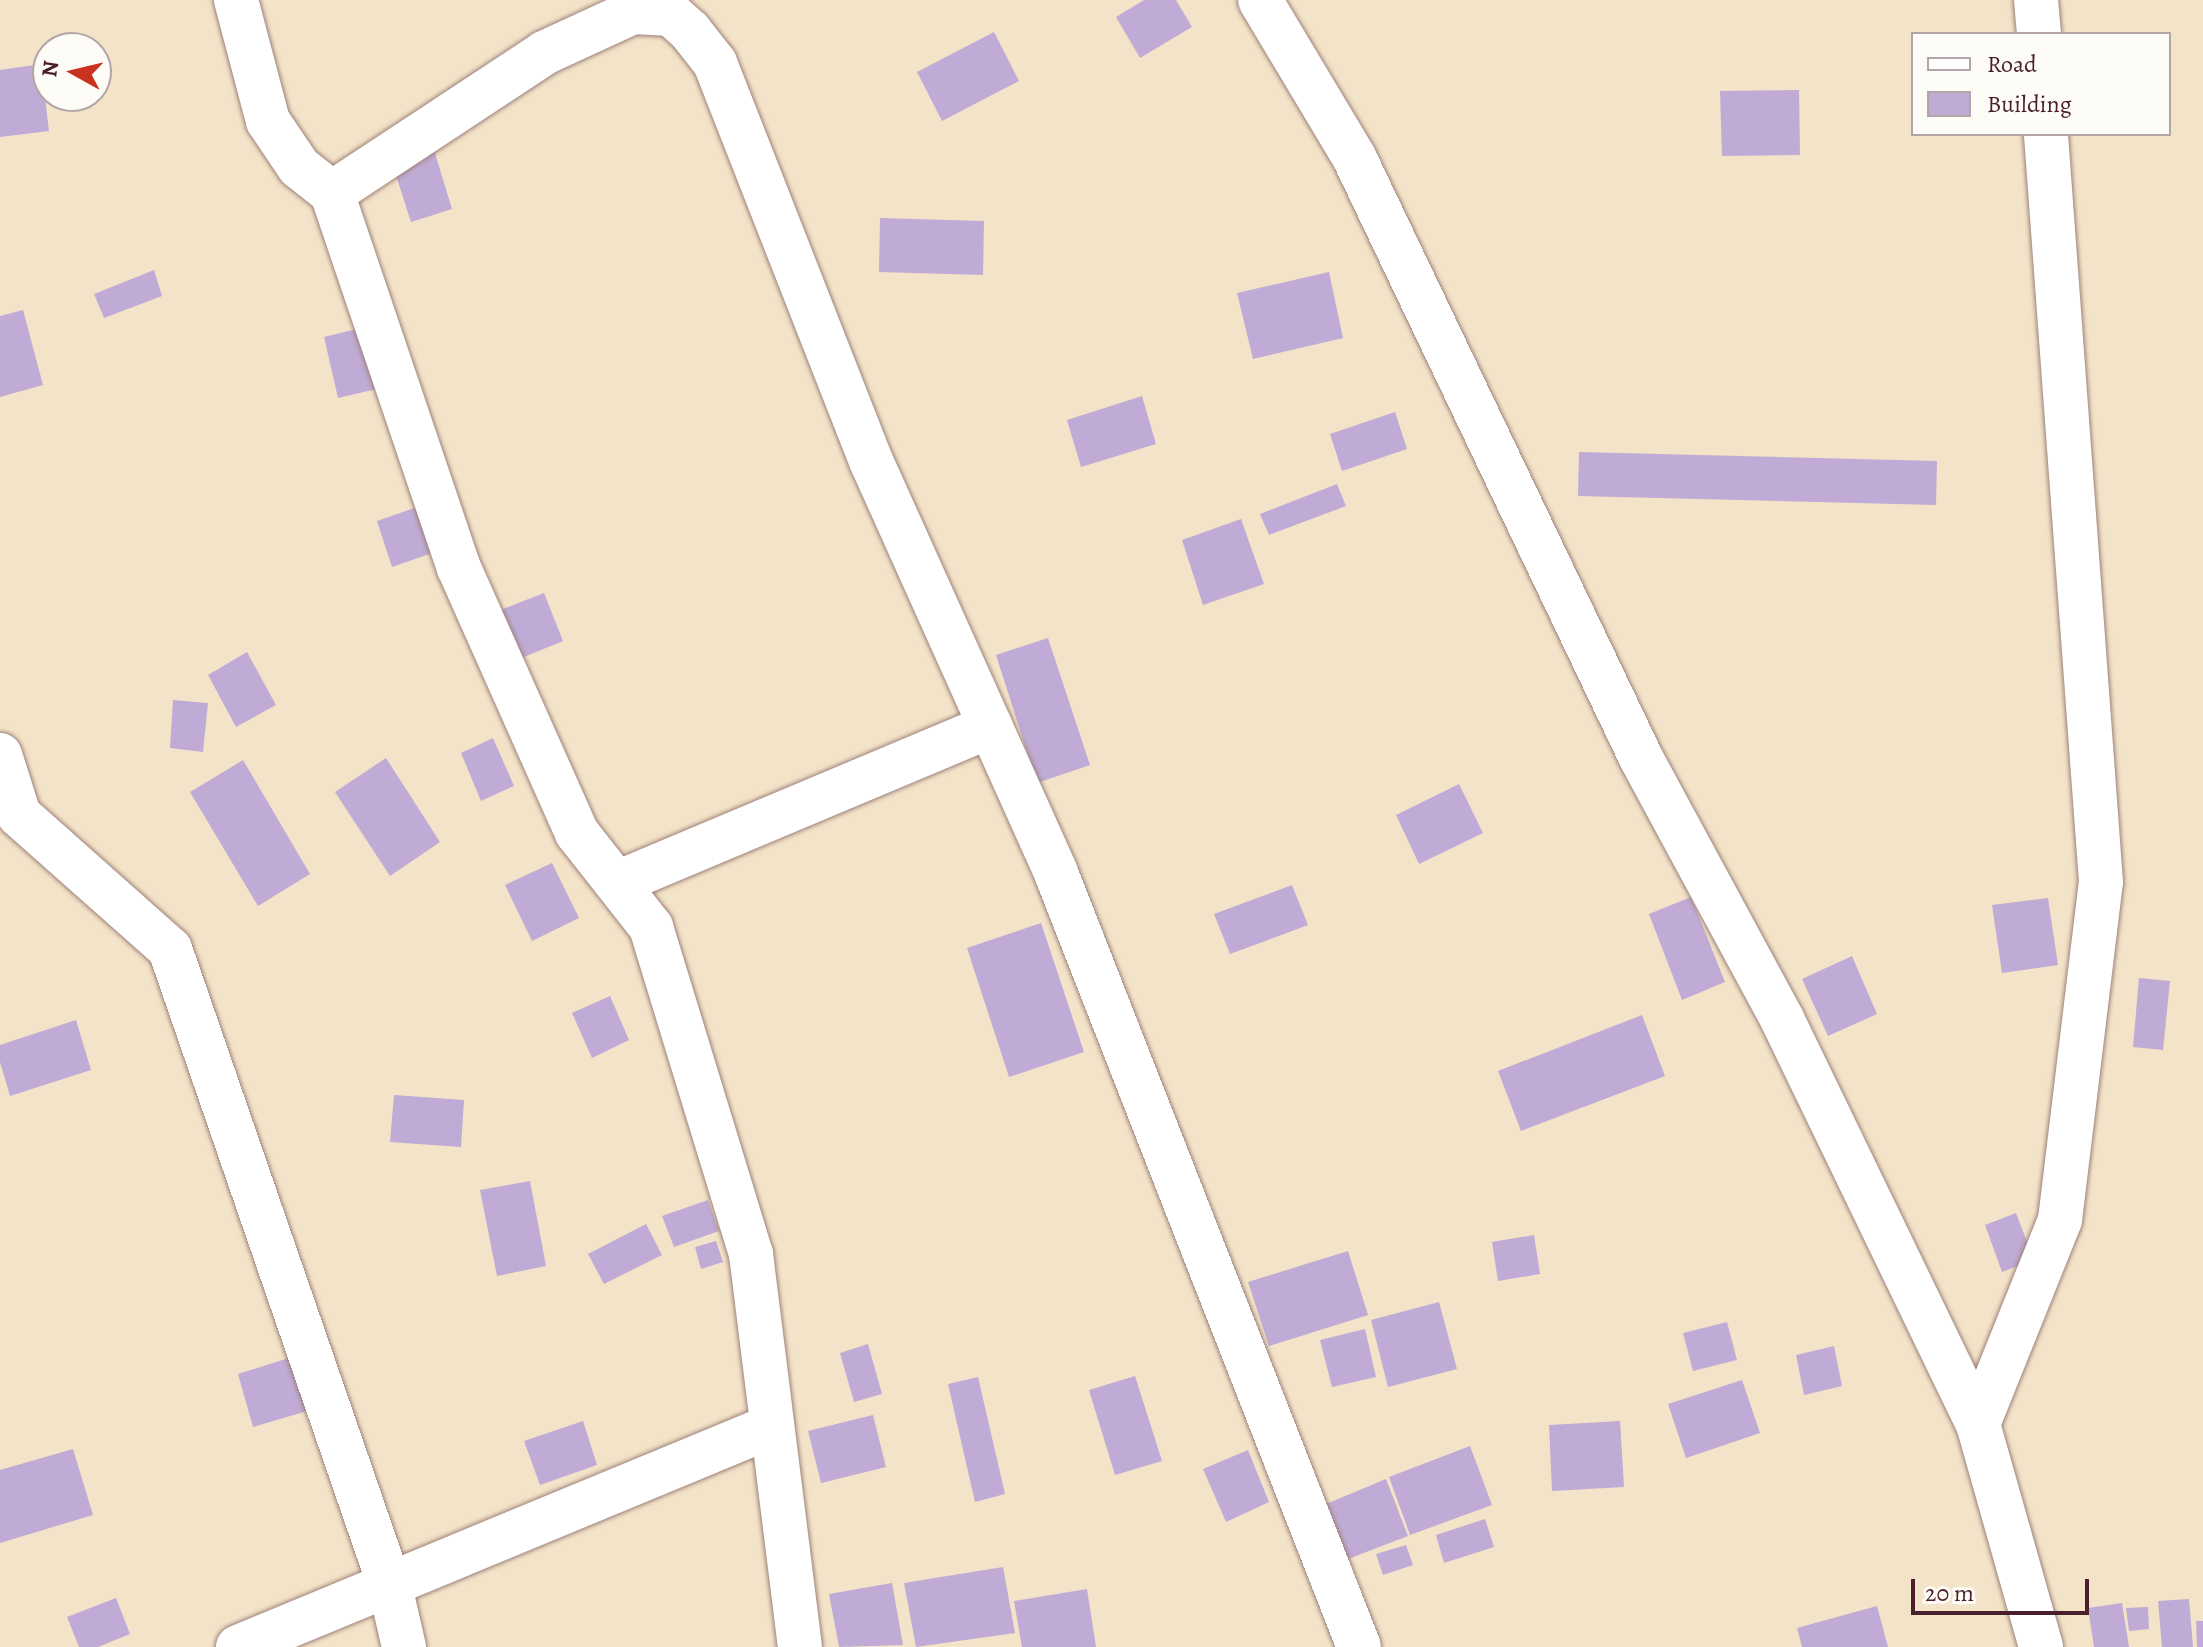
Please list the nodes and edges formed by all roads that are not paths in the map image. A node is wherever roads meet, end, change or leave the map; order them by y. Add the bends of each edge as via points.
1 (236, 0) edge
2 (1260, 0) edge
3 (2036, 0) edge
4 (2039, 32) edge
5 (2046, 136) edge
6 (332, 193) junction
7 (990, 726) junction
8 (0, 755) edge
9 (617, 883) junction
10 (1978, 1424) junction
11 (772, 1426) junction
12 (390, 1586) junction
13 (238, 1647) edge
14 (404, 1647) edge
15 (800, 1647) edge
16 (1359, 1647) edge
17 (2041, 1647) edge

1 - 6 street via 268,121 299,167
2 - 10 street via 1354,157 1641,758 1782,1019
3 - 4 street
5 - 10 street via 2101,882 2060,1220
6 - 7 street via 544,53 633,12 671,14 715,63 872,463
6 - 9 street via 459,568 577,833
7 - 9 street
7 - 16 street via 1056,873
8 - 12 street via 19,815 170,949
9 - 11 street via 651,927 751,1254
10 - 17 street
11 - 12 street
11 - 15 street
12 - 13 street
12 - 14 street

